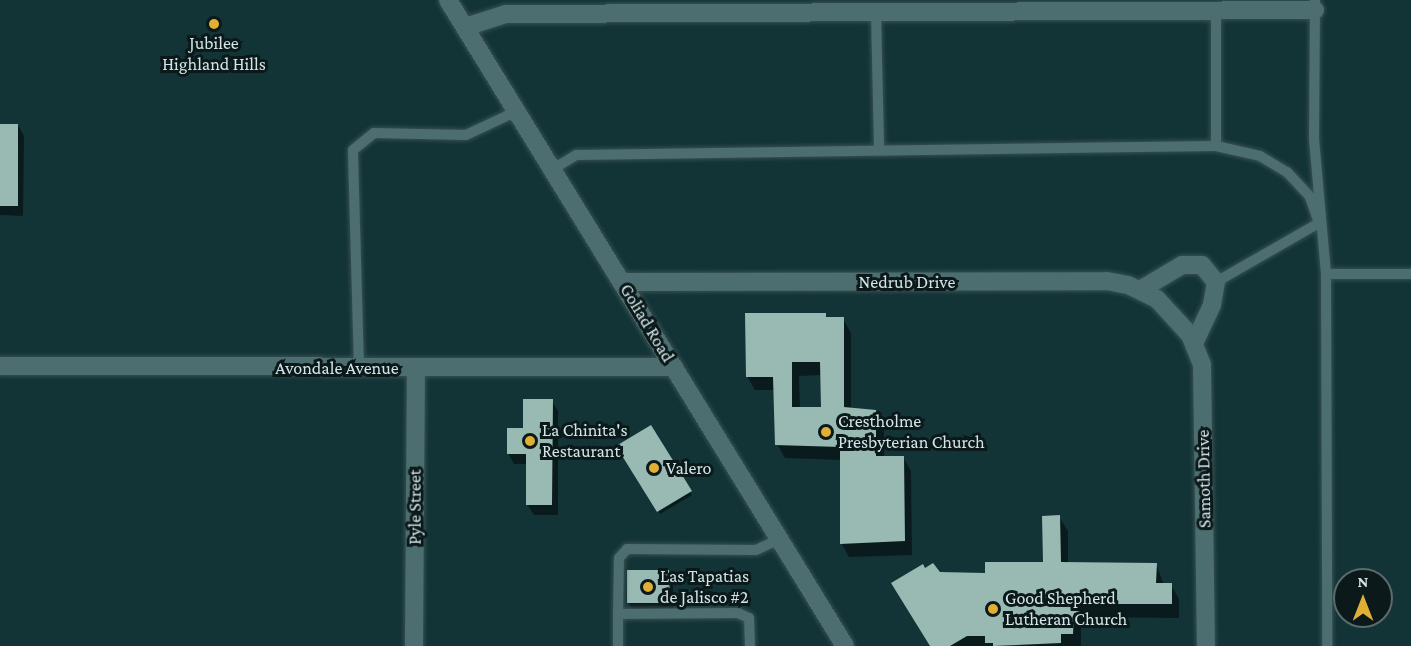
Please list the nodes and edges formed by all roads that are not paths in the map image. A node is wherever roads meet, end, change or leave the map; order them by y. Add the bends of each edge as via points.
1 (448, 0) edge
2 (1315, 5) edge
3 (899, 6) edge
4 (1115, 6) edge
5 (1216, 11) junction
6 (876, 12) junction
7 (465, 27) junction
8 (517, 111) junction
9 (1216, 146) junction
10 (879, 150) junction
11 (553, 169) junction
12 (1319, 224) junction
13 (1326, 274) junction
14 (1411, 274) edge
15 (623, 282) junction
16 (1216, 282) junction
17 (1140, 290) junction
18 (1178, 320) joint
19 (1195, 342) junction
20 (0, 366) edge
21 (674, 367) junction
22 (359, 368) junction
23 (416, 368) junction
24 (780, 539) junction
25 (618, 614) junction
26 (414, 646) edge
27 (618, 646) edge
28 (750, 646) edge
29 (845, 646) edge
30 (1206, 646) edge
31 (1328, 646) edge

1 - 7 street, Goliad Road
2 - 5 street
2 - 12 lane via 1314,139
3 - 4 street
3 - 6 street
4 - 5 street
5 - 9 lane
6 - 7 street via 506,14
6 - 10 lane
7 - 8 street, Goliad Road
8 - 11 street, Goliad Road
8 - 22 lane via 466,135 374,133 353,150
9 - 10 lane
9 - 12 lane via 1260,156 1287,172 1310,197
10 - 11 lane via 576,155
11 - 15 street, Goliad Road
12 - 13 lane
12 - 16 lane
13 - 14 lane
13 - 31 lane
15 - 17 street, Nedrub Drive via 1107,281
15 - 21 street, Goliad Road
16 - 17 street via 1202,265 1182,265
16 - 19 street via 1212,305
17 - 18 street, Nedrub Drive via 1157,299
18 - 19 street, Samoth Drive
19 - 30 street, Samoth Drive via 1203,364
20 - 22 street, Avondale Avenue
21 - 23 street, Avondale Avenue
21 - 24 street, Goliad Road
22 - 23 street, Avondale Avenue
23 - 26 street, Pyle Street
24 - 25 lane via 756,550 627,549 619,558
24 - 29 street, Goliad Road
25 - 27 lane
25 - 28 lane via 738,613 748,618

